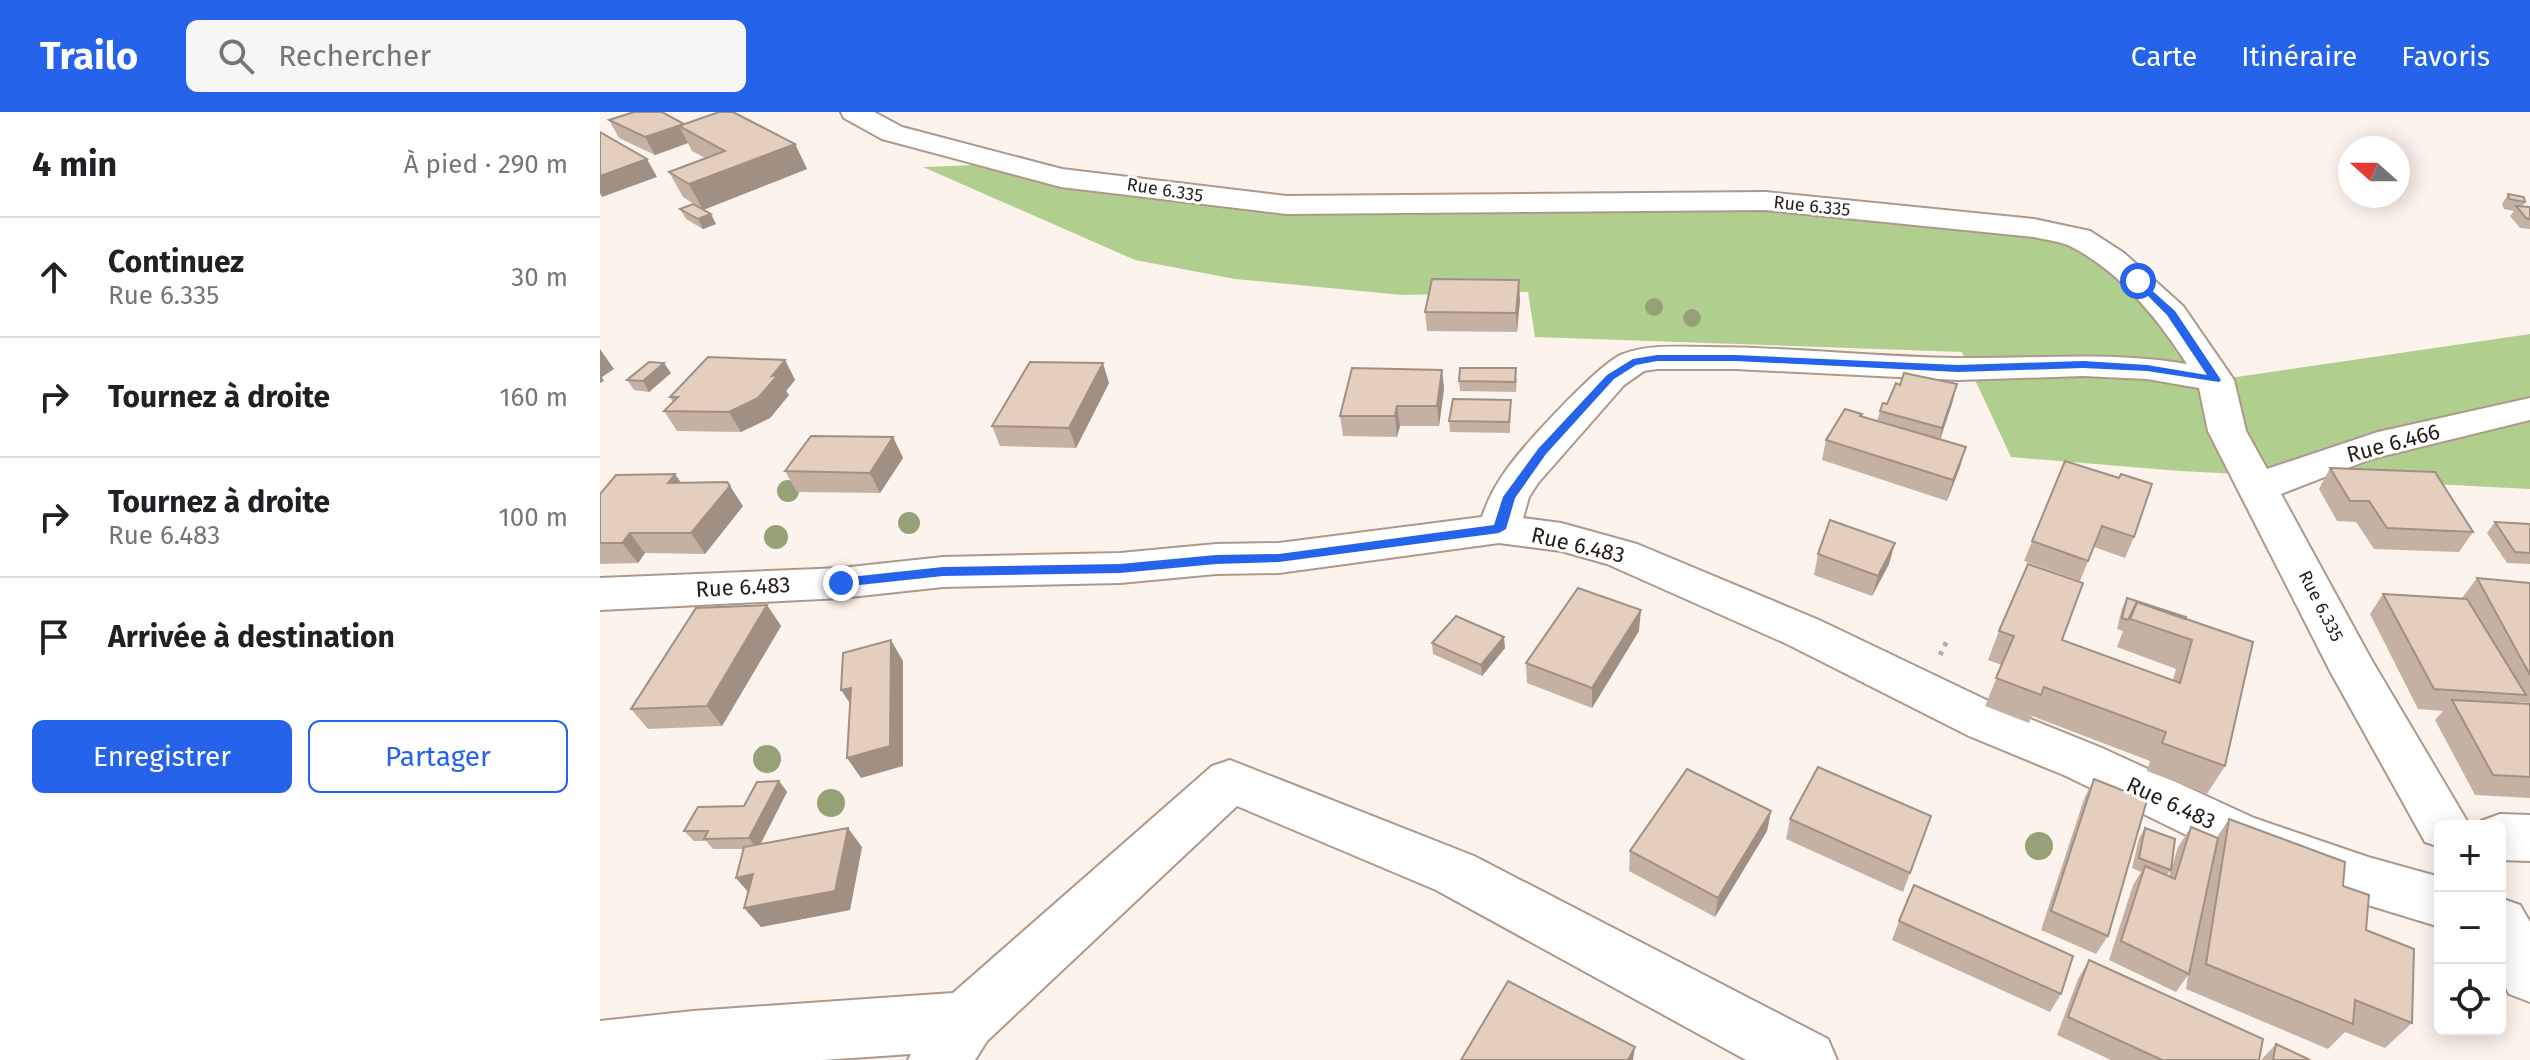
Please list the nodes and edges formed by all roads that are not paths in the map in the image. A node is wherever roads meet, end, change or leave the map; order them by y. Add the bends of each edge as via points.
1 (854, 112) edge
2 (2216, 380) junction
3 (2530, 409) edge
4 (2259, 488) junction
5 (1499, 529) junction
6 (600, 594) edge
7 (2441, 820) edge
8 (2506, 837) edge
9 (2530, 838) edge
10 (2434, 900) edge
11 (2506, 933) edge
12 (2530, 975) edge
13 (952, 1040) edge
14 (600, 1051) edge
15 (1806, 1060) edge

1 - 2 street, Rue 6.335 via 892,133 1061,178 1286,205 1766,201 2034,228 2079,238 2130,274 2171,313
2 - 4 street, Rue 6.335 via 2227,431
2 - 5 street via 2147,368 2083,365 1958,369 1735,358 1633,362 1611,377 1532,463 1509,497
3 - 4 street, Rue 6.466 via 2299,468
4 - 7 street, Rue 6.335 via 2354,671
5 - 6 street, Rue 6.483 via 1279,558
5 - 10 street, Rue 6.483 via 1561,537 1622,554 1803,632 1947,704 2236,834
8 - 9 street
11 - 12 street
13 - 14 street via 693,1040
13 - 15 street via 1230,781 1455,873

